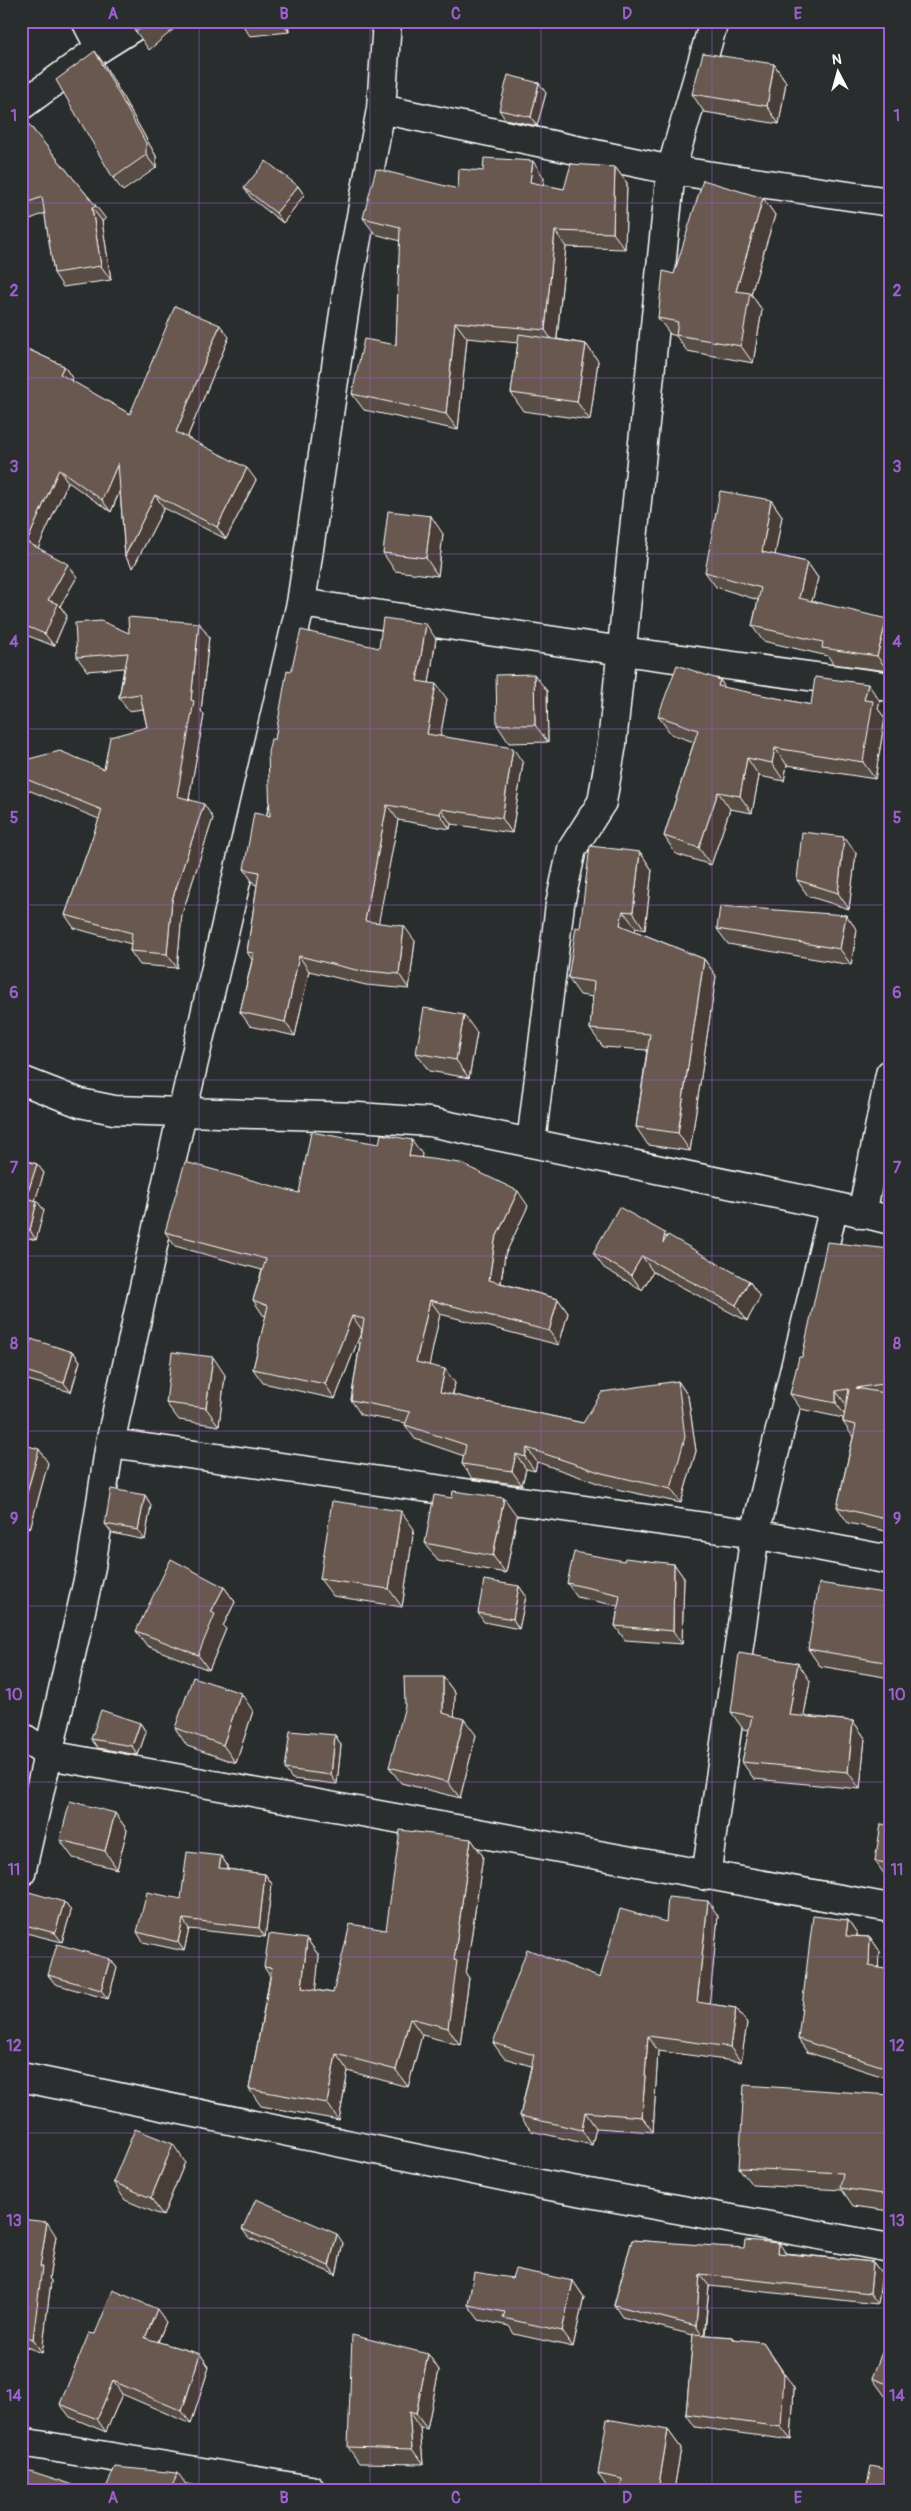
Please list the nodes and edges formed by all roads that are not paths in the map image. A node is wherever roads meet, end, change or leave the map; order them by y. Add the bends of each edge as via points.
1 (86, 21) edge
2 (143, 21) edge
3 (387, 21) edge
4 (714, 21) edge
5 (100, 48) junction
6 (21, 106) edge
7 (381, 109) junction
8 (672, 170) junction
9 (890, 202) edge
10 (301, 603) junction
11 (622, 651) junction
12 (890, 687) edge
13 (890, 1074) edge
14 (21, 1080) edge
15 (182, 1113) junction
16 (531, 1143) junction
17 (834, 1206) junction
18 (862, 1214) junction
19 (890, 1220) edge
20 (110, 1443) junction
21 (756, 1534) junction
22 (890, 1560) edge
23 (21, 1736) edge
24 (48, 1755) junction
25 (21, 1873) edge
26 (706, 1876) junction
27 (890, 1908) edge
28 (21, 2077) edge
29 (890, 2248) edge
30 (21, 2442) edge
31 (311, 2490) edge

1 - 5 street
2 - 5 street
3 - 7 street
4 - 8 street
5 - 6 street
7 - 8 street
7 - 10 street via 348,286
8 - 9 street
8 - 11 street
10 - 11 street
10 - 15 street
11 - 12 street
11 - 16 street via 602,802 572,849 560,904
13 - 18 street
14 - 15 street via 89,1105 114,1110
15 - 16 street via 430,1122
15 - 20 street
16 - 17 street
17 - 18 street
17 - 21 street
18 - 19 street
20 - 21 street
20 - 24 street via 91,1567
21 - 22 street
21 - 26 street
23 - 24 street
24 - 25 street
24 - 26 street
26 - 27 street
28 - 29 street via 545,2185
30 - 31 street

